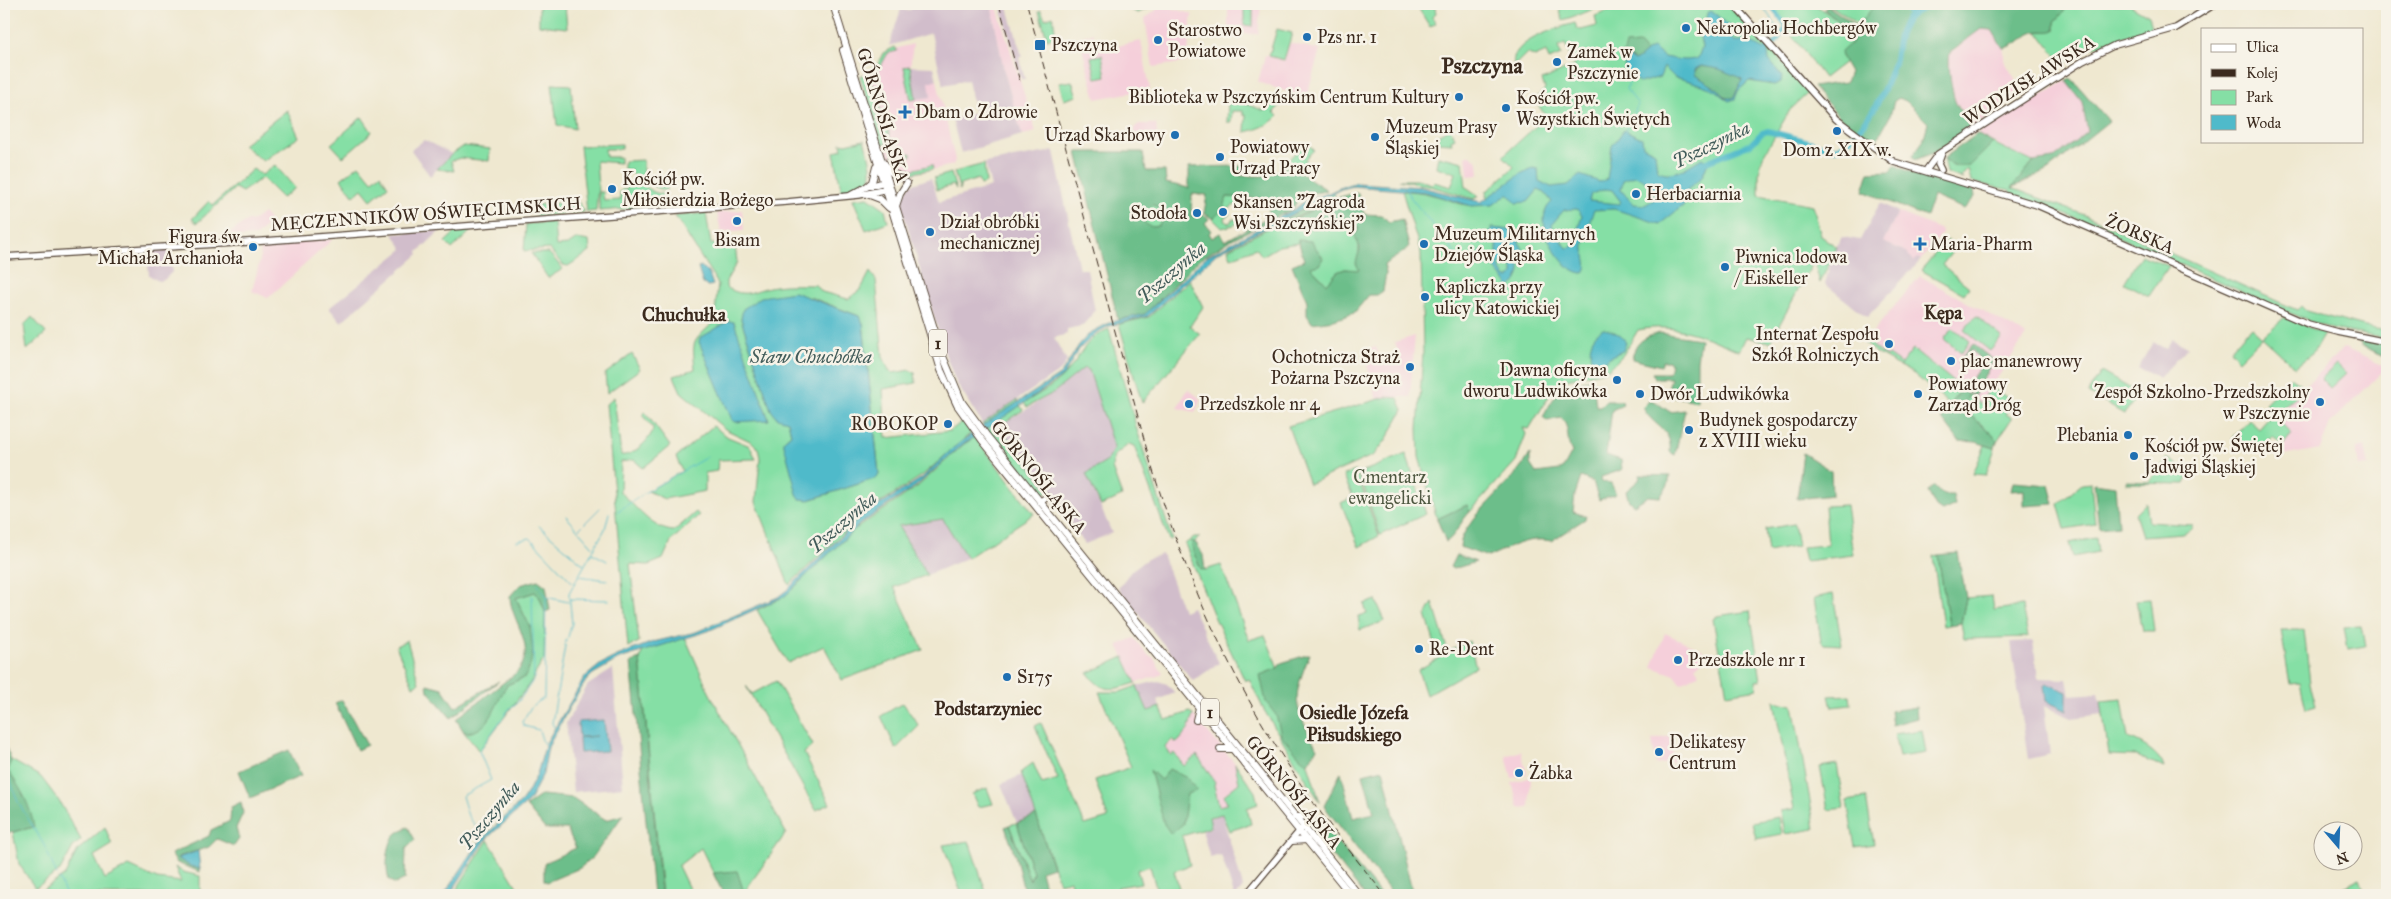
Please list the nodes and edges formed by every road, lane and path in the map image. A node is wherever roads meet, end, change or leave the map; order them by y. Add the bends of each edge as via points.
1 (829, 4) edge
2 (833, 4) edge
3 (1733, 4) edge
4 (2215, 4) edge
5 (879, 163) junction
6 (1937, 168) junction
7 (1928, 171) junction
8 (885, 181) junction
9 (887, 189) junction
10 (867, 190) junction
11 (893, 208) junction
12 (4, 257) edge
13 (2387, 342) edge
14 (984, 438) junction
15 (1047, 496) dead end
16 (1040, 502) junction
17 (1199, 708) junction
18 (1196, 720) dead end
19 (1220, 749) dead end
20 (1232, 749) junction
21 (1295, 816) junction
22 (1312, 816) dead end
23 (1301, 829) junction
24 (1307, 840) junction
25 (1292, 841) junction
26 (1246, 895) edge
27 (1351, 895) edge
28 (1359, 895) edge

1 - 5 main road, GÓRNOŚLĄSKA / 1
2 - 5 main road, GÓRNOŚLĄSKA / 1
3 - 7 main road via 1851,132 1894,162
4 - 6 main road, WODZISŁAWSKA via 2176,28 2115,45 2083,61 1943,151
5 - 8 main road, GÓRNOŚLĄSKA / 1
5 - 10 main road
5 - 11 main road via 905,181
6 - 7 main road, WODZISŁAWSKA
6 - 7 main road, ŻORSKA
6 - 13 main road, ŻORSKA via 1956,181 2037,205 2308,324
8 - 9 main road, GÓRNOŚLĄSKA / 1
8 - 10 main road, MĘCZENNIKÓW OŚWIĘCIMSKICH
9 - 10 main road, MĘCZENNIKÓW OŚWIĘCIMSKICH
9 - 11 main road, GÓRNOŚLĄSKA / 1
10 - 11 main road
10 - 12 main road, MĘCZENNIKÓW OŚWIĘCIMSKICH via 850,195 779,202
11 - 14 main road, GÓRNOŚLĄSKA / 1 via 946,368
14 - 16 main road, GÓRNOŚLĄSKA / 1
14 - 17 main road, GÓRNOŚLĄSKA / 1
15 - 16 main road
16 - 21 main road, GÓRNOŚLĄSKA / 1
17 - 18 main road
17 - 20 main road, GÓRNOŚLĄSKA / 1
19 - 20 main road
20 - 23 main road, GÓRNOŚLĄSKA / 1
21 - 22 main road
21 - 23 main road, GÓRNOŚLĄSKA / 1
23 - 24 main road, GÓRNOŚLĄSKA / 1
23 - 25 main road
23 - 28 main road, GÓRNOŚLĄSKA / 1
24 - 25 main road
24 - 27 main road, GÓRNOŚLĄSKA / 1
25 - 26 main road

